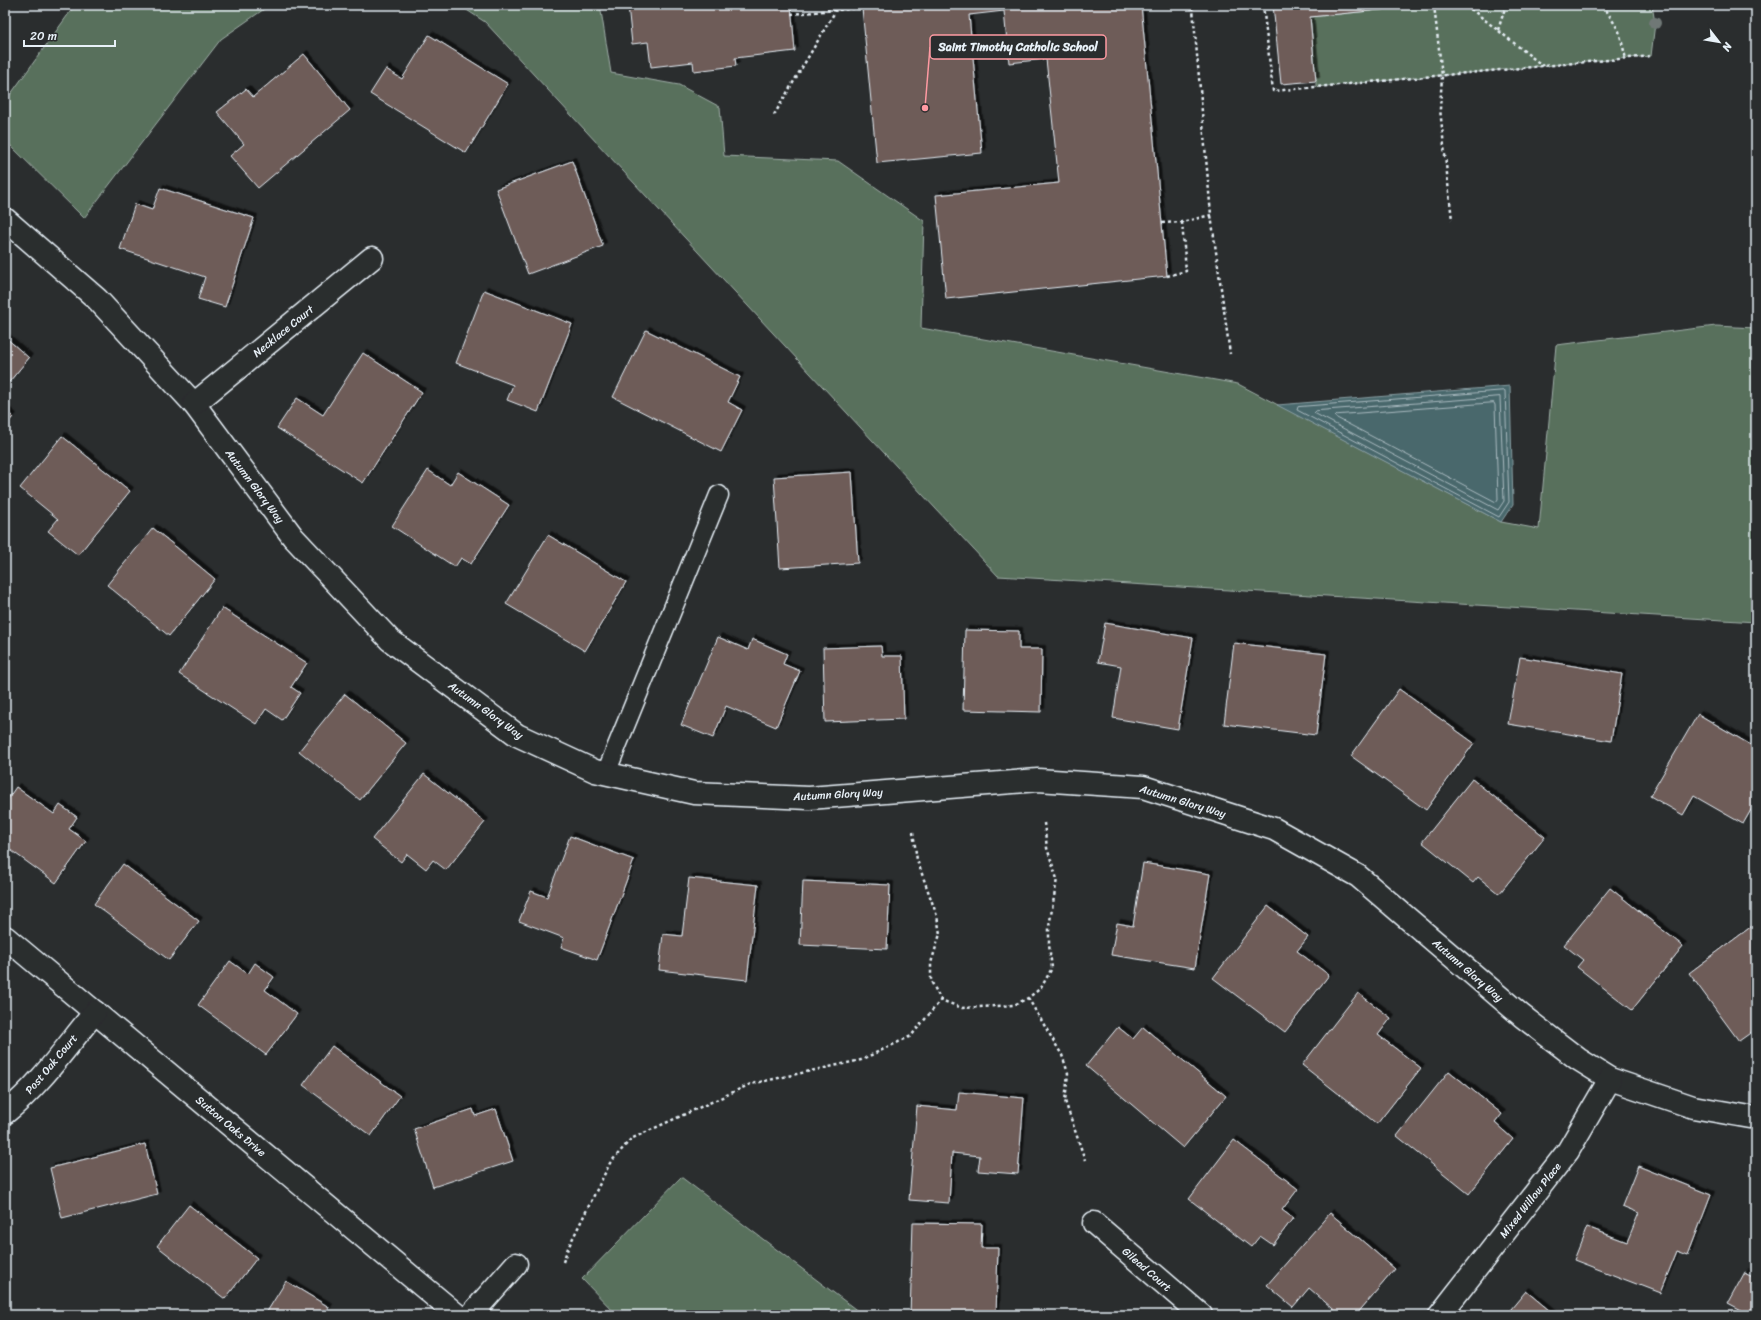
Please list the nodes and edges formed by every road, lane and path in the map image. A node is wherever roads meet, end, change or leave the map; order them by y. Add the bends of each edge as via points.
1 (893, 5) edge
2 (1180, 5) edge
3 (1264, 5) edge
4 (1434, 5) edge
5 (1466, 5) edge
6 (1506, 5) edge
7 (1603, 5) edge
8 (836, 10) junction
9 (791, 14) dead end
10 (1498, 30) junction
11 (1651, 56) dead end
12 (1626, 59) junction
13 (1543, 66) junction
14 (1442, 76) junction
15 (774, 115) dead end
16 (1211, 216) junction
17 (5, 219) edge
18 (1452, 220) dead end
19 (1182, 222) junction
20 (1162, 223) dead end
21 (372, 258) dead end
22 (1166, 276) dead end
23 (1230, 354) dead end
24 (194, 404) junction
25 (719, 495) dead end
26 (606, 773) junction
27 (1044, 823) dead end
28 (913, 832) dead end
29 (5, 938) edge
30 (1028, 998) junction
31 (941, 1000) junction
32 (95, 1012) junction
33 (1610, 1079) junction
34 (5, 1113) edge
35 (1756, 1118) edge
36 (1085, 1160) dead end
37 (1094, 1223) dead end
38 (563, 1262) dead end
39 (516, 1264) dead end
40 (457, 1315) edge
41 (471, 1315) edge
42 (1200, 1315) edge
43 (1440, 1315) edge

1 - 8 path
2 - 16 path via 1193,9
3 - 14 path via 1273,91
4 - 14 path
5 - 10 path
6 - 10 path
7 - 12 path via 1619,31
8 - 9 path
8 - 15 path
10 - 13 path
11 - 12 path
12 - 13 path
13 - 14 path
14 - 18 path via 1440,109
16 - 19 path
16 - 23 path
17 - 24 street, Autumn Glory Way via 97,299
19 - 20 path
19 - 22 path via 1186,271
21 - 24 street, Necklace Court
24 - 26 street, Autumn Glory Way via 293,537 390,640 517,735 595,771
25 - 26 lane
26 - 33 street, Autumn Glory Way via 694,793 809,798 1038,780 1143,787 1274,829 1358,876 1522,1016 1578,1059
27 - 30 path via 1047,848 1057,879 1049,927 1052,968 1041,988
28 - 31 path via 917,860 937,916 940,934 931,963 931,981
29 - 32 street, Sutton Oaks Drive
30 - 31 path via 1014,1005 962,1008
30 - 36 path via 1062,1055 1068,1073 1065,1101
31 - 38 path via 911,1036 862,1060 751,1084 631,1139 610,1163
32 - 34 street, Post Oak Court via 43,1076
32 - 40 street, Sutton Oaks Drive
33 - 35 street, Autumn Glory Way via 1692,1106
33 - 43 street, Mixed Willow Place via 1568,1151
37 - 42 street, Gilead Court
39 - 41 street

